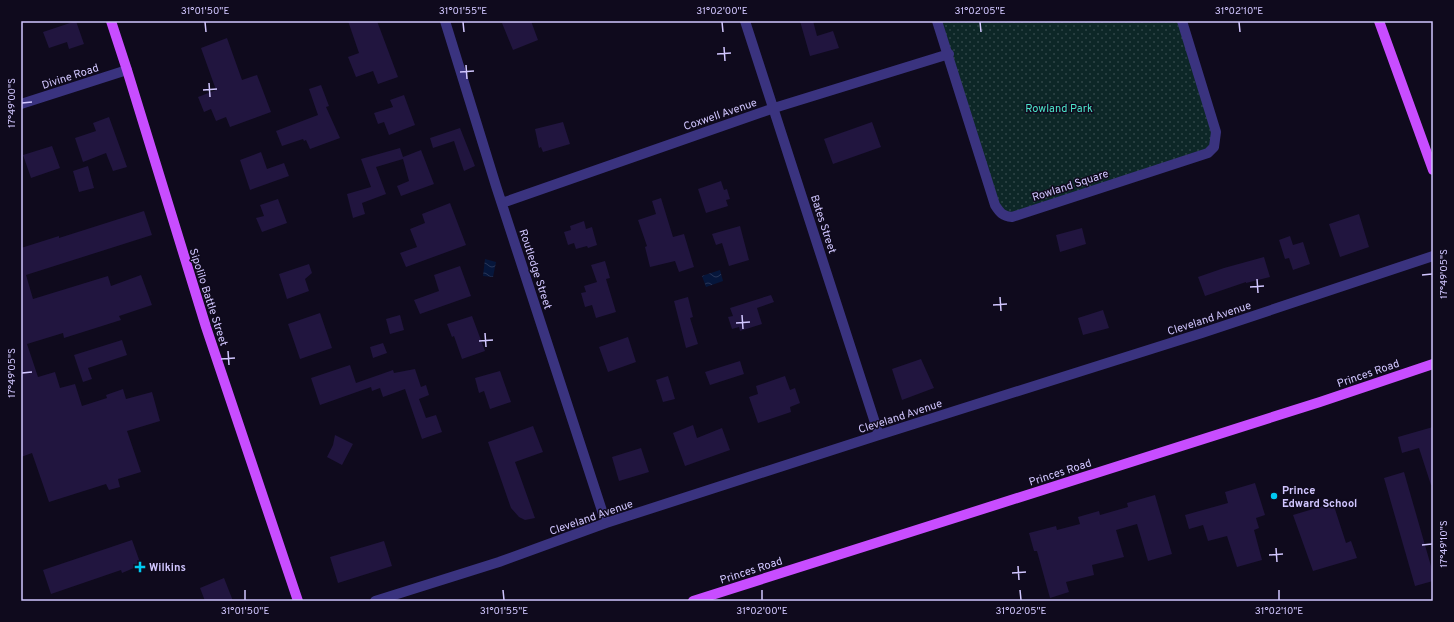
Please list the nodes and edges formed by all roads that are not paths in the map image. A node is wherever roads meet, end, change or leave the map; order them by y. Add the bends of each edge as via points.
1 (111, 21) edge
2 (445, 21) edge
3 (745, 21) edge
4 (937, 21) edge
5 (1182, 21) edge
6 (1379, 21) edge
7 (949, 54) junction
8 (127, 70) junction
9 (21, 104) edge
10 (774, 108) junction
11 (1433, 170) edge
12 (502, 203) junction
13 (1433, 256) edge
14 (1433, 364) edge
15 (879, 435) junction
16 (606, 523) junction
17 (298, 601) edge
18 (374, 601) edge
19 (693, 601) edge

1 - 8 main road, Sipolilo Battle Street
2 - 12 street, Routledge Street
3 - 10 street, Bates Street
4 - 7 street, Rowland Square
5 - 7 street, Rowland Square via 1216,132 1214,147 1208,152 1012,216 1000,213 995,205
6 - 11 main road
7 - 10 street, Coxwell Avenue
8 - 9 street, Divine Road
8 - 17 main road, Sipolilo Battle Street via 206,327
10 - 12 street, Coxwell Avenue
10 - 15 street, Bates Street
12 - 16 street, Routledge Street
13 - 15 street, Cleveland Avenue via 1202,334
14 - 19 main road, Princes Road
15 - 16 street, Cleveland Avenue
16 - 18 street, Cleveland Avenue via 499,562

